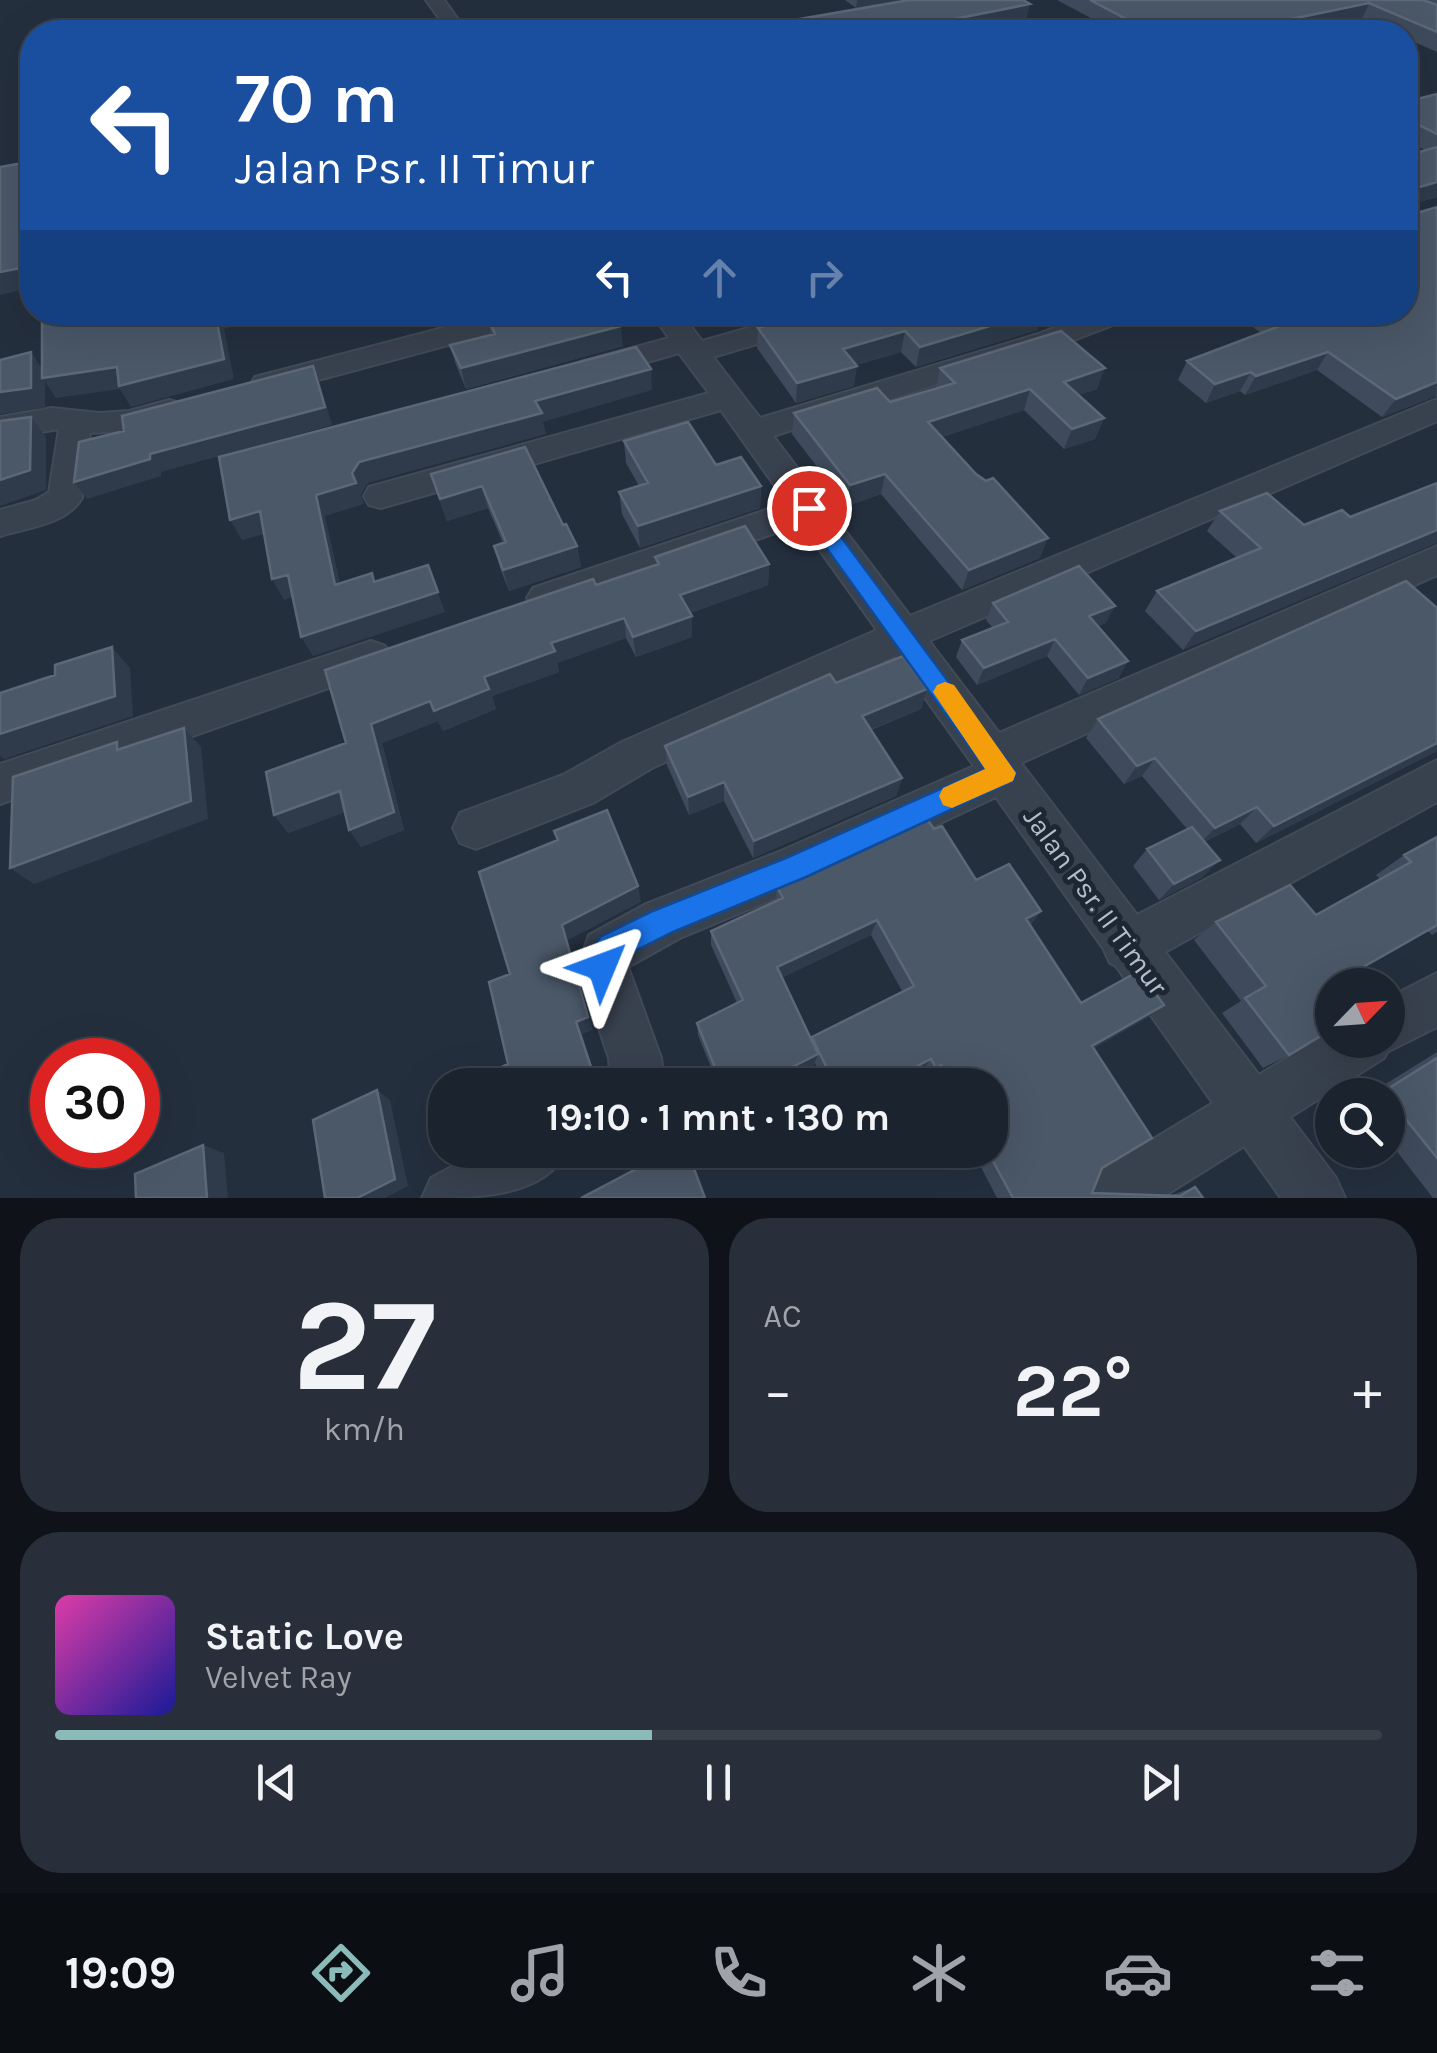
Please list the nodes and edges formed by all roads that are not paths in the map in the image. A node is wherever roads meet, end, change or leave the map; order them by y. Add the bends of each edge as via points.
1 (490, 325) edge
2 (759, 325) edge
3 (1088, 325) edge
4 (682, 336) edge
5 (571, 375) edge
6 (241, 391) edge
7 (204, 401) edge
8 (1437, 409) edge
9 (740, 414) junction
10 (76, 422) junction
11 (0, 428) edge
12 (381, 496) dead end
13 (809, 508) junction
14 (0, 523) edge
15 (1437, 560) edge
16 (508, 611) edge
17 (903, 635) junction
18 (414, 643) edge
19 (997, 764) junction
20 (1437, 780) edge
21 (0, 784) edge
22 (476, 828) dead end
23 (1127, 946) junction
24 (1437, 998) edge
25 (1405, 1017) edge
26 (1336, 1058) edge
27 (636, 1068) edge
28 (1250, 1109) junction
29 (507, 1168) edge
30 (451, 1198) edge
31 (1109, 1198) edge
32 (1316, 1198) edge

1 - 6 street
2 - 4 street
3 - 9 street
4 - 5 street
4 - 9 street, Jalan Psr. II Timur
7 - 10 street via 129,421
8 - 17 street
9 - 12 street
9 - 13 street, Jalan Psr. II Timur
10 - 11 street via 52,418
10 - 14 street via 65,498 48,510
13 - 16 street
13 - 17 street, Jalan Psr. II Timur
15 - 19 street
17 - 19 street, Jalan Psr. II Timur
17 - 22 street via 637,754 578,789
18 - 21 street
19 - 23 street, Jalan Psr. II Timur
19 - 27 street via 796,868 663,921 606,952 602,967
20 - 23 street
23 - 28 street, Jalan Psr. II Timur
24 - 25 street
26 - 28 street
28 - 31 street
28 - 32 street, Jalan Psr. II Timur
29 - 30 street

